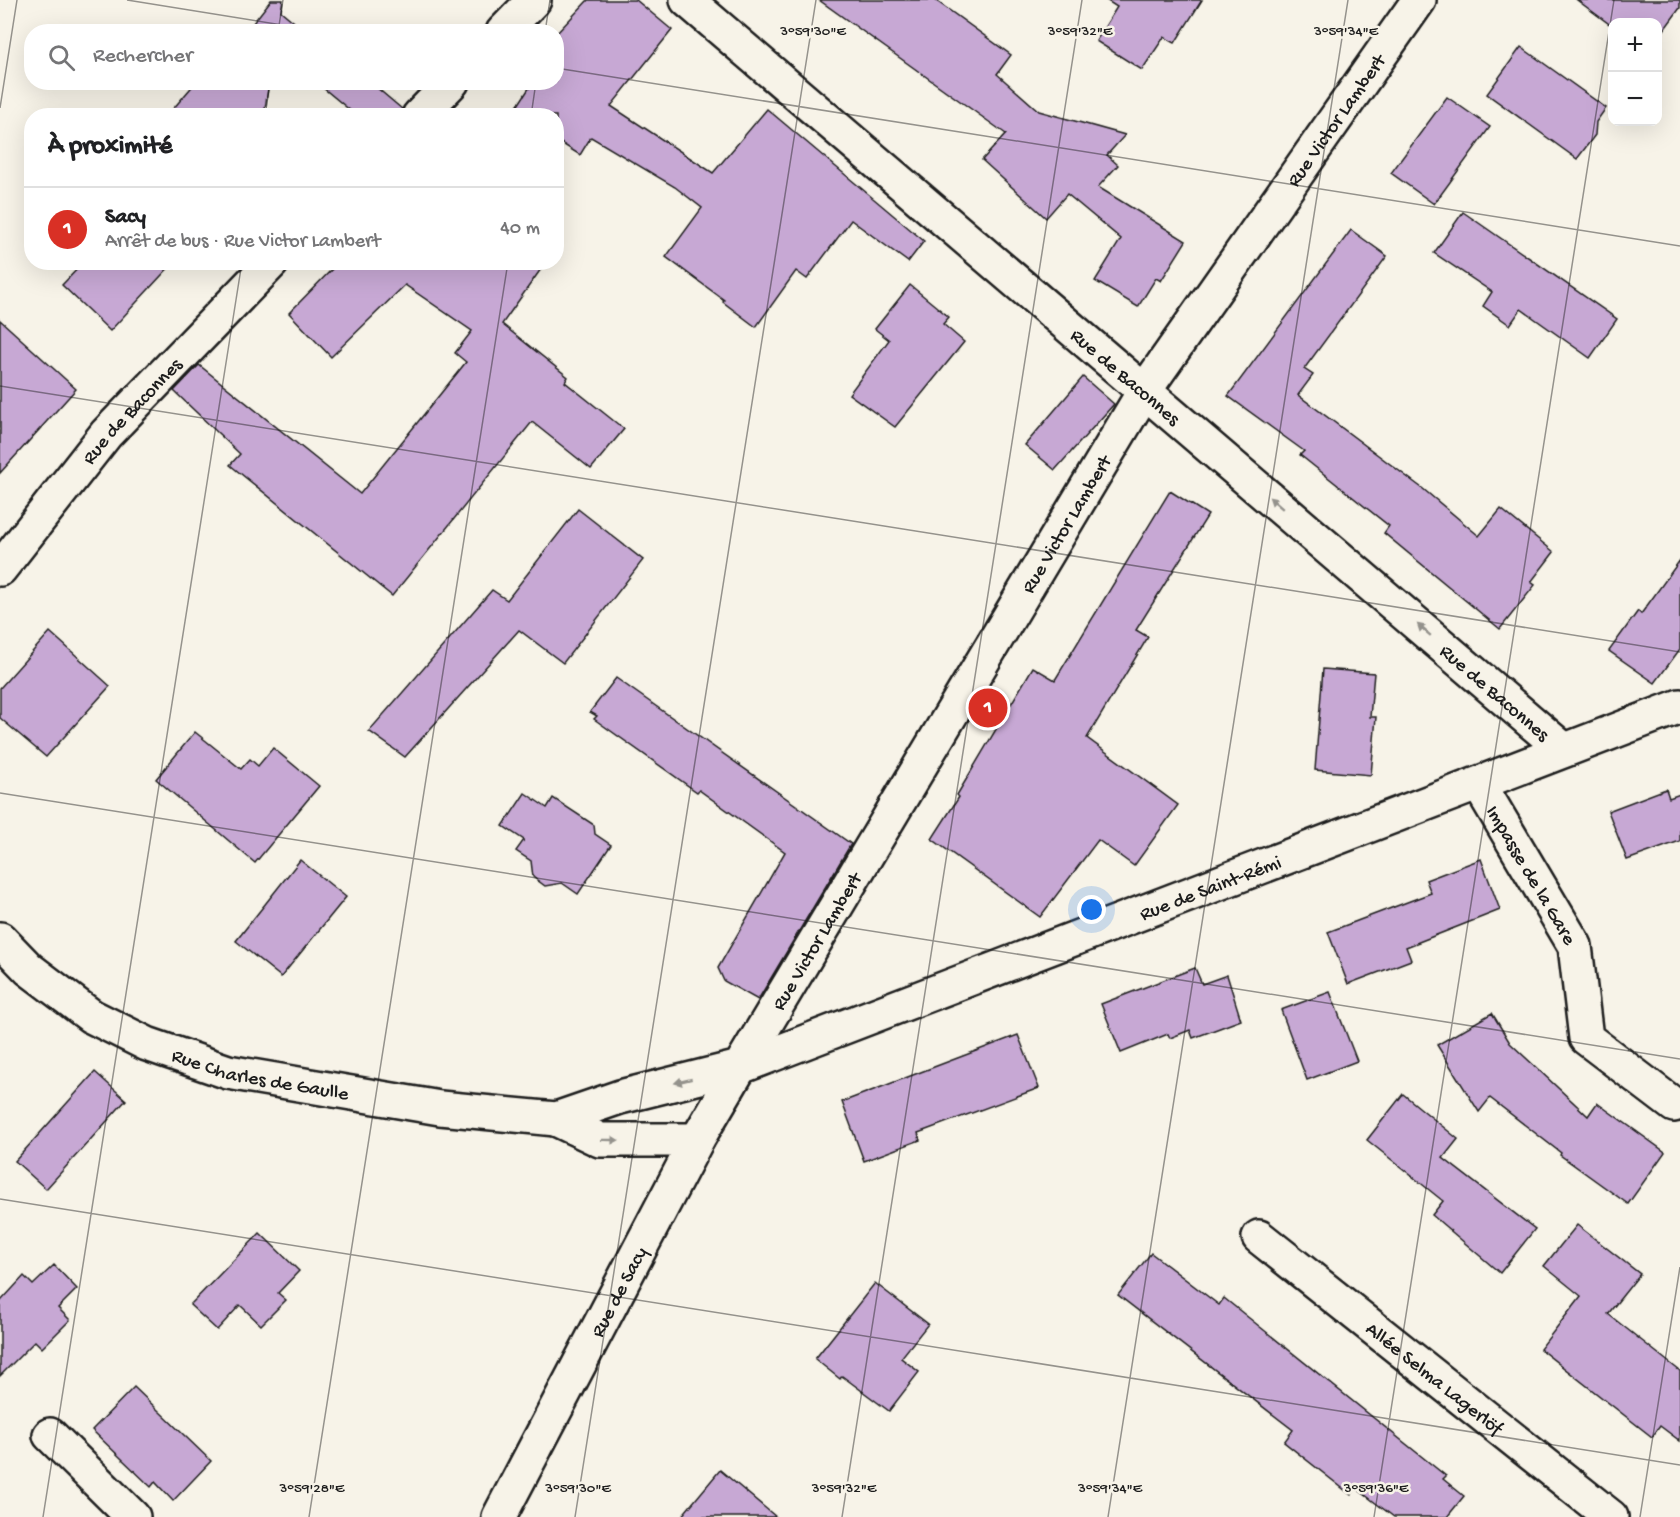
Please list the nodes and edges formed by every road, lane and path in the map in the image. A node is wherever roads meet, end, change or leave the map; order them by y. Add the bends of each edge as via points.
1 (534, 0) edge
2 (687, 0) edge
3 (1419, 0) edge
4 (511, 24) edge
5 (444, 90) edge
6 (427, 108) edge
7 (264, 270) edge
8 (1145, 390) junction
9 (0, 569) edge
10 (1680, 706) edge
11 (1564, 750) junction
12 (1479, 783) junction
13 (0, 939) edge
14 (740, 1067) junction
15 (1674, 1105) dead end
16 (556, 1119) junction
17 (697, 1140) junction
18 (1259, 1237) dead end
19 (50, 1435) dead end
20 (133, 1517) edge
21 (499, 1517) edge
22 (1611, 1517) edge

1 - 4 street
2 - 8 street, Rue de Baconnes
3 - 8 street, Rue Victor Lambert
5 - 6 street
7 - 9 street, Rue de Baconnes via 106,434
11 -> 8 street, Rue de Baconnes
8 - 14 street, Rue Victor Lambert
10 - 11 street, Rue de Saint-Rémi
11 - 12 street, Rue de Saint-Rémi
12 - 14 street, Rue de Saint-Rémi
12 - 15 street, Impasse de la Gare via 1575,946 1586,1038
13 - 16 street, Rue Charles de Gaulle via 29,969 91,1016 184,1059 228,1072 440,1108
14 -> 16 street, Rue Charles de Gaulle via 620,1097
14 - 17 street, Rue de Sacy
16 -> 17 street, Rue Charles de Gaulle via 600,1140
17 - 21 street, Rue de Sacy
18 - 22 street, Allée Selma Lagerlöf
19 - 20 street

